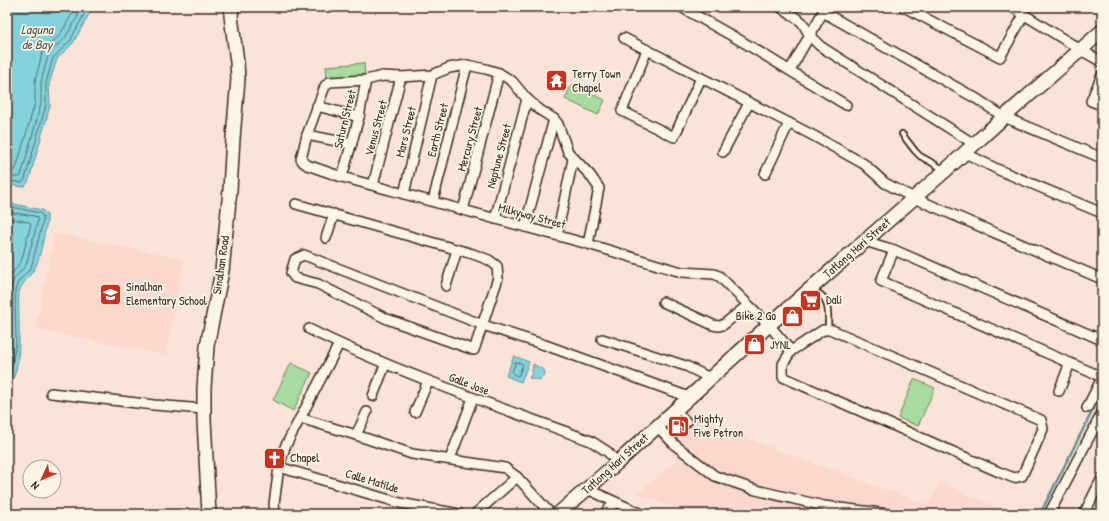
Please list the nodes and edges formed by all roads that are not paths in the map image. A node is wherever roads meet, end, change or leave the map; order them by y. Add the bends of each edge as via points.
1 (681, 7) edge
2 (780, 7) edge
3 (904, 7) edge
4 (975, 7) edge
5 (979, 7) edge
6 (1012, 7) edge
7 (232, 12) edge
8 (1024, 15) junction
9 (1102, 31) edge
10 (810, 36) junction
11 (624, 38) dead end
12 (647, 50) junction
13 (1081, 50) junction
14 (1102, 62) edge
15 (467, 65) junction
16 (790, 70) junction
17 (499, 73) junction
18 (432, 75) junction
19 (1102, 75) edge
20 (401, 77) junction
21 (702, 78) junction
22 (366, 80) junction
23 (527, 99) junction
24 (749, 103) junction
25 (846, 105) dead end
26 (1102, 105) edge
27 (317, 106) junction
28 (359, 117) junction
29 (1004, 117) junction
30 (554, 119) junction
31 (790, 123) junction
32 (902, 134) dead end
33 (307, 135) junction
34 (352, 144) junction
35 (969, 148) junction
36 (723, 152) dead end
37 (574, 158) junction
38 (1102, 158) edge
39 (946, 170) junction
40 (764, 174) dead end
41 (342, 177) junction
42 (373, 185) junction
43 (404, 194) junction
44 (914, 198) junction
45 (433, 201) junction
46 (296, 204) dead end
47 (463, 210) junction
48 (1102, 213) edge
49 (334, 214) junction
50 (495, 219) junction
51 (525, 227) junction
52 (557, 235) junction
53 (326, 238) dead end
54 (865, 241) junction
55 (588, 244) junction
56 (457, 250) junction
57 (894, 250) junction
58 (1102, 279) edge
59 (446, 286) dead end
60 (810, 289) junction
61 (663, 302) dead end
62 (748, 306) junction
63 (483, 325) junction
64 (769, 325) junction
65 (309, 329) dead end
66 (828, 330) junction
67 (602, 339) dead end
68 (1102, 340) edge
69 (339, 344) junction
70 (791, 351) junction
71 (1070, 364) junction
72 (385, 365) junction
73 (710, 378) junction
74 (1102, 379) edge
75 (428, 381) junction
76 (1059, 391) dead end
77 (51, 393) dead end
78 (373, 396) dead end
79 (689, 397) junction
80 (473, 398) junction
81 (677, 408) junction
82 (1088, 408) dead end
83 (204, 409) junction
84 (367, 412) dead end
85 (415, 412) dead end
86 (1102, 413) edge
87 (300, 418) junction
88 (657, 426) junction
89 (1098, 428) edge
90 (356, 434) junction
91 (670, 440) junction
92 (450, 459) junction
93 (617, 463) junction
94 (279, 467) junction
95 (517, 476) junction
96 (1102, 478) edge
97 (587, 489) junction
98 (616, 502) junction
99 (209, 514) edge
100 (278, 514) edge
101 (459, 514) edge
102 (475, 514) edge
103 (551, 514) edge
104 (558, 514) edge
105 (604, 514) edge
106 (642, 514) edge
107 (888, 514) edge
108 (1049, 514) edge
109 (1084, 514) edge

1 - 16 street
2 - 10 street via 802,22
3 - 8 street via 1000,57
4 - 5 lane
6 - 8 street
7 - 83 street, Sinalhan Road via 238,79 222,271 207,346
8 - 13 street
9 - 13 street, Tatlong Hari Street
10 - 16 street
10 - 29 street via 823,12 977,99
10 - 35 street via 820,46
11 - 12 street
12 - 21 street
12 - 21 street via 622,111 674,137
13 - 14 street
13 - 29 street, Tatlong Hari Street
15 - 17 street, Saturn Street
15 - 18 street, Saturn Street via 449,68
15 - 45 street, Earth Street
16 - 25 street
17 - 23 street, Saturn Street via 512,82
17 - 47 street, Mercury Street
18 - 20 street, Saturn Street
18 - 43 street, Mars Street
19 - 26 street via 1091,101
20 - 22 street, Saturn Street via 383,76
20 - 42 street, Venus Street
21 - 24 street
22 - 27 street via 329,82
22 - 28 street, Saturn Street
23 - 30 street, Saturn Street
23 - 50 street, Neptune Street
24 - 31 street
24 - 36 street
27 - 28 street
27 - 33 street
28 - 34 street, Saturn Street
29 - 35 street, Tatlong Hari Street
29 - 38 street
30 - 37 street via 568,152
30 - 51 street
31 - 40 street
31 - 44 street via 864,164 885,183
32 - 39 lane via 915,152
33 - 34 street
33 - 41 street, Milkyway Street via 303,162
34 - 41 street, Saturn Street
35 - 39 street, Tatlong Hari Street
35 - 48 street via 999,170
37 - 52 street
37 - 55 street via 599,188
39 - 44 street, Tatlong Hari Street
41 - 42 street, Milkyway Street
42 - 43 street, Milkyway Street
43 - 45 street, Milkyway Street
44 - 54 street, Tatlong Hari Street
44 - 58 street
45 - 47 street, Milkyway Street
46 - 49 street
47 - 50 street, Milkyway Street
49 - 53 street
49 - 56 street
50 - 51 street, Milkyway Street
51 - 52 street, Milkyway Street
52 - 55 street, Milkyway Street
54 - 57 street
54 - 60 street, Tatlong Hari Street
55 - 62 street, Milkyway Street via 682,272 714,274
56 - 59 street
56 - 63 street via 489,260 497,266 498,278
57 - 68 street
57 - 71 street via 881,281
60 - 64 street, Tatlong Hari Street
60 - 66 lane via 825,300
61 - 62 street via 719,326
62 - 64 street, Milkyway Street
63 - 63 street via 474,350 387,319 318,284 295,278 291,273 292,266 295,259 304,255
63 - 79 street
64 - 70 street, Milkyway Street
64 - 73 street, Tatlong Hari Street
65 - 69 street, Galle Jose
66 - 70 street via 823,330
66 - 70 street via 1041,420 1043,429 1022,476 1014,478 999,472 783,377 783,364
67 - 73 street via 686,366
69 - 72 street, Galle Jose
69 - 87 street
71 - 74 street
71 - 76 street
72 - 75 street, Galle Jose
72 - 78 street
73 - 79 street, Tatlong Hari Street
74 - 82 street
75 - 80 street, Galle Jose
75 - 85 street
77 - 83 street
79 - 81 street, Tatlong Hari Street
80 - 92 street
80 - 93 street, Galle Jose via 591,441 608,452
81 - 88 street, Tatlong Hari Street
81 - 91 lane via 689,422
83 - 99 street, Sinalhan Road
84 - 90 street
86 - 89 street
87 - 90 street
87 - 94 street via 285,447
88 - 91 street
88 - 93 street, Tatlong Hari Street
89 - 108 street
90 - 92 street via 412,454
91 - 107 street via 715,476 756,490 824,506
92 - 95 street via 505,468
93 - 97 street, Tatlong Hari Street
94 - 100 street via 274,504 275,512
94 - 101 street, Calle Matilde via 400,503
95 - 102 street
95 - 103 street
96 - 109 street
97 - 98 street
97 - 104 street, Tatlong Hari Street
98 - 105 street
98 - 106 street

